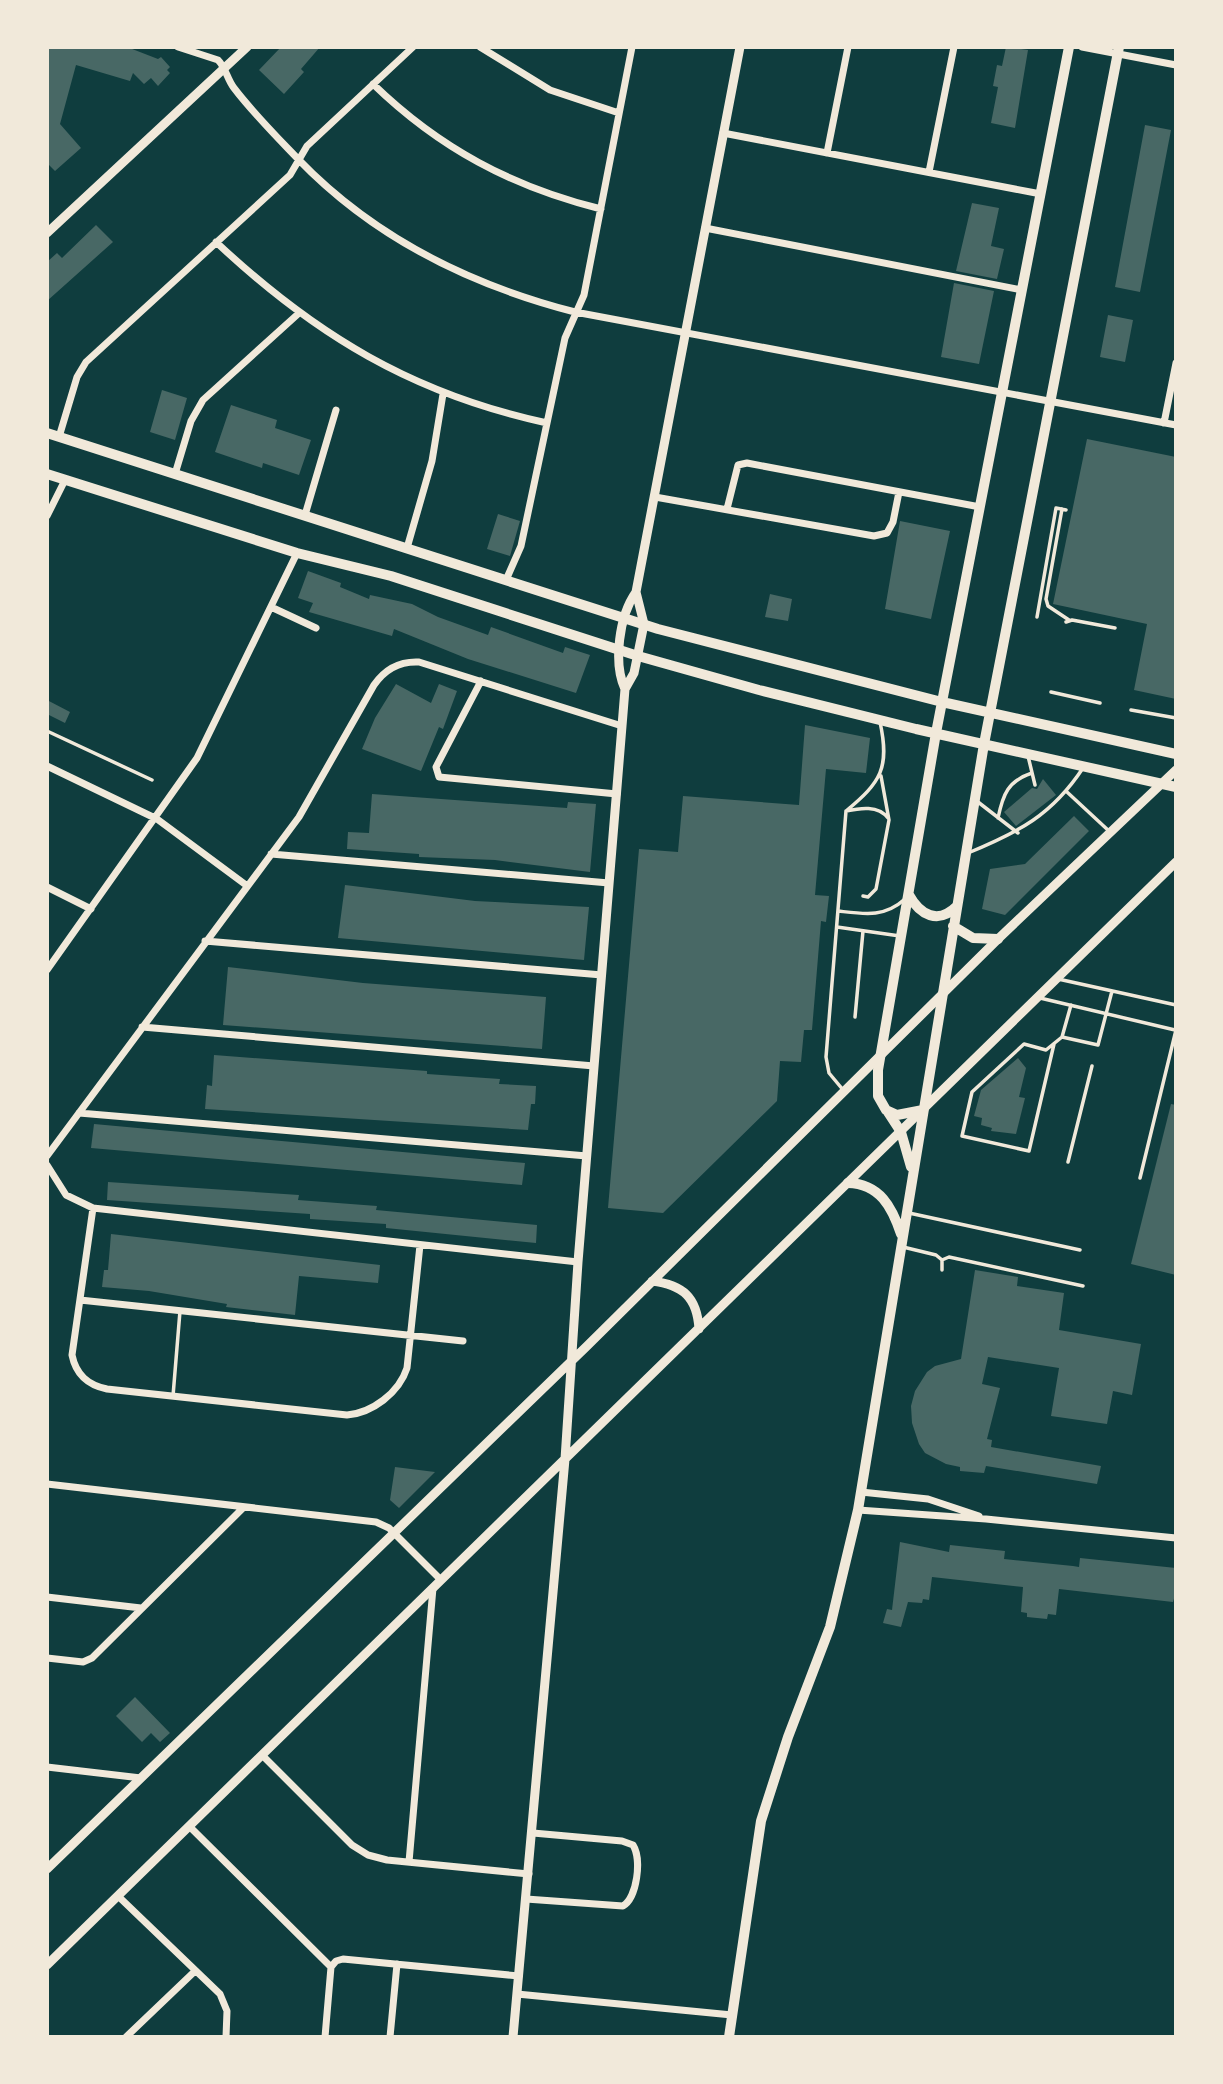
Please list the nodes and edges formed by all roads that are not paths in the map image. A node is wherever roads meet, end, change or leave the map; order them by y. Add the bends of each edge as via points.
1 (178, 47) edge
2 (247, 47) edge
3 (413, 47) edge
4 (480, 47) edge
5 (632, 47) edge
6 (740, 47) edge
7 (848, 47) edge
8 (954, 47) edge
9 (1069, 47) edge
10 (1082, 47) edge
11 (1118, 51) edge
12 (1176, 65) edge
13 (225, 68) junction
14 (373, 84) junction
15 (619, 113) junction
16 (723, 133) junction
17 (827, 153) junction
18 (299, 160) junction
19 (929, 172) junction
20 (1041, 194) junction
21 (601, 209) junction
22 (705, 228) junction
23 (47, 233) edge
24 (216, 242) junction
25 (1022, 290) junction
26 (575, 312) junction
27 (298, 314) junction
28 (685, 333) junction
29 (1176, 363) edge
30 (1002, 393) junction
31 (443, 394) junction
32 (1050, 402) junction
33 (336, 410) dead end
34 (547, 423) junction
35 (1164, 423) junction
36 (1176, 425) edge
37 (53, 435) edge
38 (47, 474) edge
39 (175, 474) junction
40 (65, 480) junction
41 (899, 492) junction
42 (654, 497) junction
43 (980, 507) junction
44 (727, 509) junction
45 (305, 515) junction
46 (47, 516) edge
47 (407, 548) junction
48 (297, 554) junction
49 (506, 579) junction
50 (636, 592) junction
51 (271, 607) junction
52 (1037, 617) dead end
53 (626, 618) junction
54 (644, 624) junction
55 (316, 628) dead end
56 (1115, 628) dead end
57 (620, 650) junction
58 (638, 656) junction
59 (481, 681) junction
60 (625, 690) junction
61 (1051, 692) dead end
62 (942, 702) junction
63 (1100, 703) dead end
64 (1131, 710) dead end
65 (990, 713) junction
66 (1176, 718) edge
67 (880, 720) junction
68 (622, 726) junction
69 (47, 731) edge
70 (936, 733) junction
71 (984, 744) junction
72 (1028, 754) junction
73 (1176, 754) edge
74 (47, 766) edge
75 (1084, 766) junction
76 (1176, 770) edge
77 (1032, 773) junction
78 (881, 775) junction
79 (152, 780) dead end
80 (1162, 784) junction
81 (1035, 785) dead end
82 (1176, 787) edge
83 (1067, 792) junction
84 (617, 794) junction
85 (975, 800) junction
86 (846, 811) junction
87 (157, 818) junction
88 (998, 818) junction
89 (889, 820) junction
90 (1018, 833) junction
91 (1111, 833) junction
92 (965, 854) junction
93 (271, 855) junction
94 (1176, 862) edge
95 (609, 883) junction
96 (246, 885) junction
97 (47, 887) edge
98 (909, 895) junction
99 (863, 896) dead end
100 (957, 906) junction
101 (92, 909) junction
102 (838, 911) junction
103 (953, 926) junction
104 (837, 927) junction
105 (863, 931) junction
106 (901, 936) junction
107 (998, 939) junction
108 (205, 942) junction
109 (47, 970) edge
110 (602, 975) junction
111 (1058, 979) junction
112 (1112, 991) junction
113 (941, 995) junction
114 (1038, 998) junction
115 (1071, 1005) junction
116 (1176, 1005) edge
117 (1105, 1013) junction
118 (855, 1017) dead end
119 (142, 1027) junction
120 (1176, 1030) edge
121 (1062, 1037) junction
122 (1054, 1044) junction
123 (880, 1056) junction
124 (594, 1066) junction
125 (1092, 1066) dead end
126 (845, 1092) junction
127 (923, 1110) junction
128 (888, 1112) junction
129 (79, 1113) junction
130 (901, 1132) junction
131 (47, 1156) edge
132 (587, 1156) junction
133 (1068, 1163) dead end
134 (47, 1166) edge
135 (913, 1173) junction
136 (1140, 1178) dead end
137 (848, 1183) junction
138 (93, 1208) junction
139 (907, 1212) junction
140 (902, 1242) junction
141 (420, 1245) junction
142 (1080, 1250) dead end
143 (942, 1260) junction
144 (578, 1262) junction
145 (942, 1269) dead end
146 (652, 1281) junction
147 (1083, 1286) dead end
148 (80, 1300) junction
149 (180, 1311) junction
150 (699, 1329) junction
151 (411, 1335) junction
152 (463, 1341) dead end
153 (570, 1362) junction
154 (173, 1396) junction
155 (565, 1459) junction
156 (47, 1484) edge
157 (861, 1492) junction
158 (244, 1507) junction
159 (858, 1510) junction
160 (986, 1519) junction
161 (394, 1533) junction
162 (1176, 1538) edge
163 (441, 1580) junction
164 (433, 1588) junction
165 (47, 1597) edge
166 (141, 1608) junction
167 (47, 1658) edge
168 (262, 1755) junction
169 (47, 1767) edge
170 (141, 1778) junction
171 (189, 1826) junction
172 (533, 1833) junction
173 (408, 1862) junction
174 (47, 1869) edge
175 (529, 1874) junction
176 (118, 1896) junction
177 (526, 1899) junction
178 (397, 1964) junction
179 (47, 1965) edge
180 (331, 1967) junction
181 (194, 1972) junction
182 (519, 1976) junction
183 (517, 1994) junction
184 (732, 2015) junction
185 (126, 2037) edge
186 (226, 2037) edge
187 (325, 2037) edge
188 (390, 2037) edge
189 (513, 2037) edge
190 (729, 2037) edge

1 - 13 street via 213,57
2 - 13 street
3 - 14 street
4 - 15 street via 550,90
5 - 15 street
6 - 16 street
7 - 17 street
8 - 19 street
9 - 20 main road
10 - 11 street
11 - 12 street
11 - 32 main road
13 - 18 street via 232,86
13 - 23 street
14 - 18 street via 307,146
14 - 21 street via 419,126 478,164 524,186
15 - 21 street
16 - 17 street
16 - 22 street
17 - 19 street
18 - 24 street via 290,175
18 - 26 street via 359,213 428,258 505,292
19 - 20 street
20 - 25 main road
21 - 26 street via 584,295
22 - 25 street
22 - 28 street
24 - 27 street
24 - 37 street via 82,367
25 - 30 main road
26 - 28 street
26 - 34 street
27 - 31 street via 366,357
27 - 39 street via 203,400 191,421
28 - 30 street
28 - 42 street
29 - 35 street
30 - 32 street
30 - 43 main road
31 - 34 street
31 - 47 street via 429,473
32 - 35 street
32 - 65 main road
33 - 45 street
34 - 49 street via 521,546
35 - 36 street
37 - 39 main road
38 - 40 main road
39 - 45 main road
40 - 46 street
40 - 48 main road
41 - 43 street
41 - 44 street via 887,533 874,536
41 - 44 street via 747,463 738,465
42 - 44 street
42 - 50 street
43 - 62 main road
45 - 47 main road
47 - 49 main road
48 - 51 street
48 - 57 main road via 391,576
49 - 53 main road
50 - 53 street
50 - 54 street
51 - 55 street
51 - 87 street via 206,742
52 - 56 lane via 1061,509 1048,606 1068,621
53 - 54 main road
53 - 57 street
54 - 58 street
54 - 62 main road
57 - 58 main road
57 - 60 street via 618,669
58 - 60 street
58 - 67 main road
59 - 68 street
59 - 84 street via 438,764 438,774 446,779
59 - 93 street via 419,662 394,666 379,677 310,800
60 - 68 street
61 - 63 lane
62 - 65 main road
62 - 70 main road
64 - 66 lane
65 - 71 main road
65 - 73 main road
67 - 70 main road
67 - 78 lane via 885,751
68 - 84 street
69 - 79 lane
70 - 71 main road
70 - 98 main road
71 - 72 main road
71 - 85 main road
72 - 75 main road
72 - 77 lane
74 - 87 street
75 - 80 main road
75 - 83 lane
76 - 80 street
77 - 81 lane
77 - 88 lane via 1006,789
78 - 86 lane
78 - 89 lane
80 - 82 main road
80 - 91 street
83 - 90 lane
83 - 91 lane
84 - 95 street
85 - 88 lane
85 - 92 main road
86 - 89 lane via 875,809
86 - 102 lane
87 - 96 street
87 - 101 street
88 - 90 lane
89 - 99 lane via 876,888
90 - 92 lane
91 - 107 street
92 - 100 main road
93 - 95 street
93 - 96 street
94 - 111 street
95 - 110 street
96 - 108 street
97 - 101 street
98 - 100 main road via 925,915 941,916
98 - 102 lane via 896,907 876,915
98 - 106 main road
100 - 103 main road
101 - 109 street
102 - 104 lane
103 - 107 main road via 972,938
103 - 113 main road
104 - 105 lane
104 - 126 lane via 826,1057 829,1073
105 - 106 lane
105 - 118 lane
106 - 123 main road
107 - 113 street
108 - 110 street
108 - 119 street
110 - 124 street
111 - 112 lane
111 - 114 street
112 - 116 lane
112 - 117 lane
113 - 123 street
113 - 127 main road
114 - 115 lane
114 - 127 street
115 - 117 lane
115 - 121 lane
117 - 120 lane
117 - 121 lane via 1098,1045
119 - 124 street
119 - 129 street
120 - 136 lane
121 - 122 lane
122 - 122 lane via 1046,1050 1024,1044 972,1092 962,1136 1029,1151
123 - 126 street
123 - 128 main road via 878,1096
124 - 132 street
125 - 133 lane
126 - 146 street
127 - 128 main road via 901,1115
127 - 130 street
127 - 135 main road
128 - 130 main road
129 - 131 street
129 - 132 street
130 - 135 main road
130 - 137 street
132 - 144 street
134 - 138 street via 66,1195
135 - 139 main road
137 - 140 main road via 875,1190 894,1213
137 - 150 street
138 - 141 street
138 - 148 street
139 - 140 main road
139 - 142 lane
140 - 143 lane
140 - 157 main road
141 - 144 street
141 - 151 street
143 - 145 lane
143 - 147 lane
144 - 153 street
146 - 150 street via 687,1292 697,1309
146 - 153 street
148 - 149 street
148 - 154 street via 72,1347 82,1377 100,1388
149 - 151 street
149 - 154 lane
150 - 155 street
151 - 152 street
151 - 154 street via 402,1380 363,1413
153 - 155 street
153 - 161 street
155 - 163 street
155 - 172 street
156 - 158 street
157 - 159 main road
157 - 160 street via 928,1499
158 - 161 street via 376,1522
158 - 166 street
159 - 160 street
159 - 184 main road via 830,1627 761,1821
160 - 162 street
161 - 163 street
161 - 170 street
163 - 164 street
164 - 168 street
164 - 173 street
165 - 166 street
166 - 167 street via 88,1661
168 - 171 street
168 - 173 street via 360,1851 377,1859
169 - 170 street
170 - 174 street
171 - 176 street
171 - 180 street
172 - 175 street
172 - 177 street via 622,1840 633,1845 637,1856 632,1895 623,1906
173 - 175 street
175 - 177 street
176 - 179 street
176 - 181 street
177 - 182 street
178 - 180 street via 340,1959
178 - 182 street
178 - 188 street
180 - 187 street
181 - 185 street
181 - 186 street via 209,1982 224,2002
182 - 183 street
183 - 184 street
183 - 189 street
184 - 190 main road

